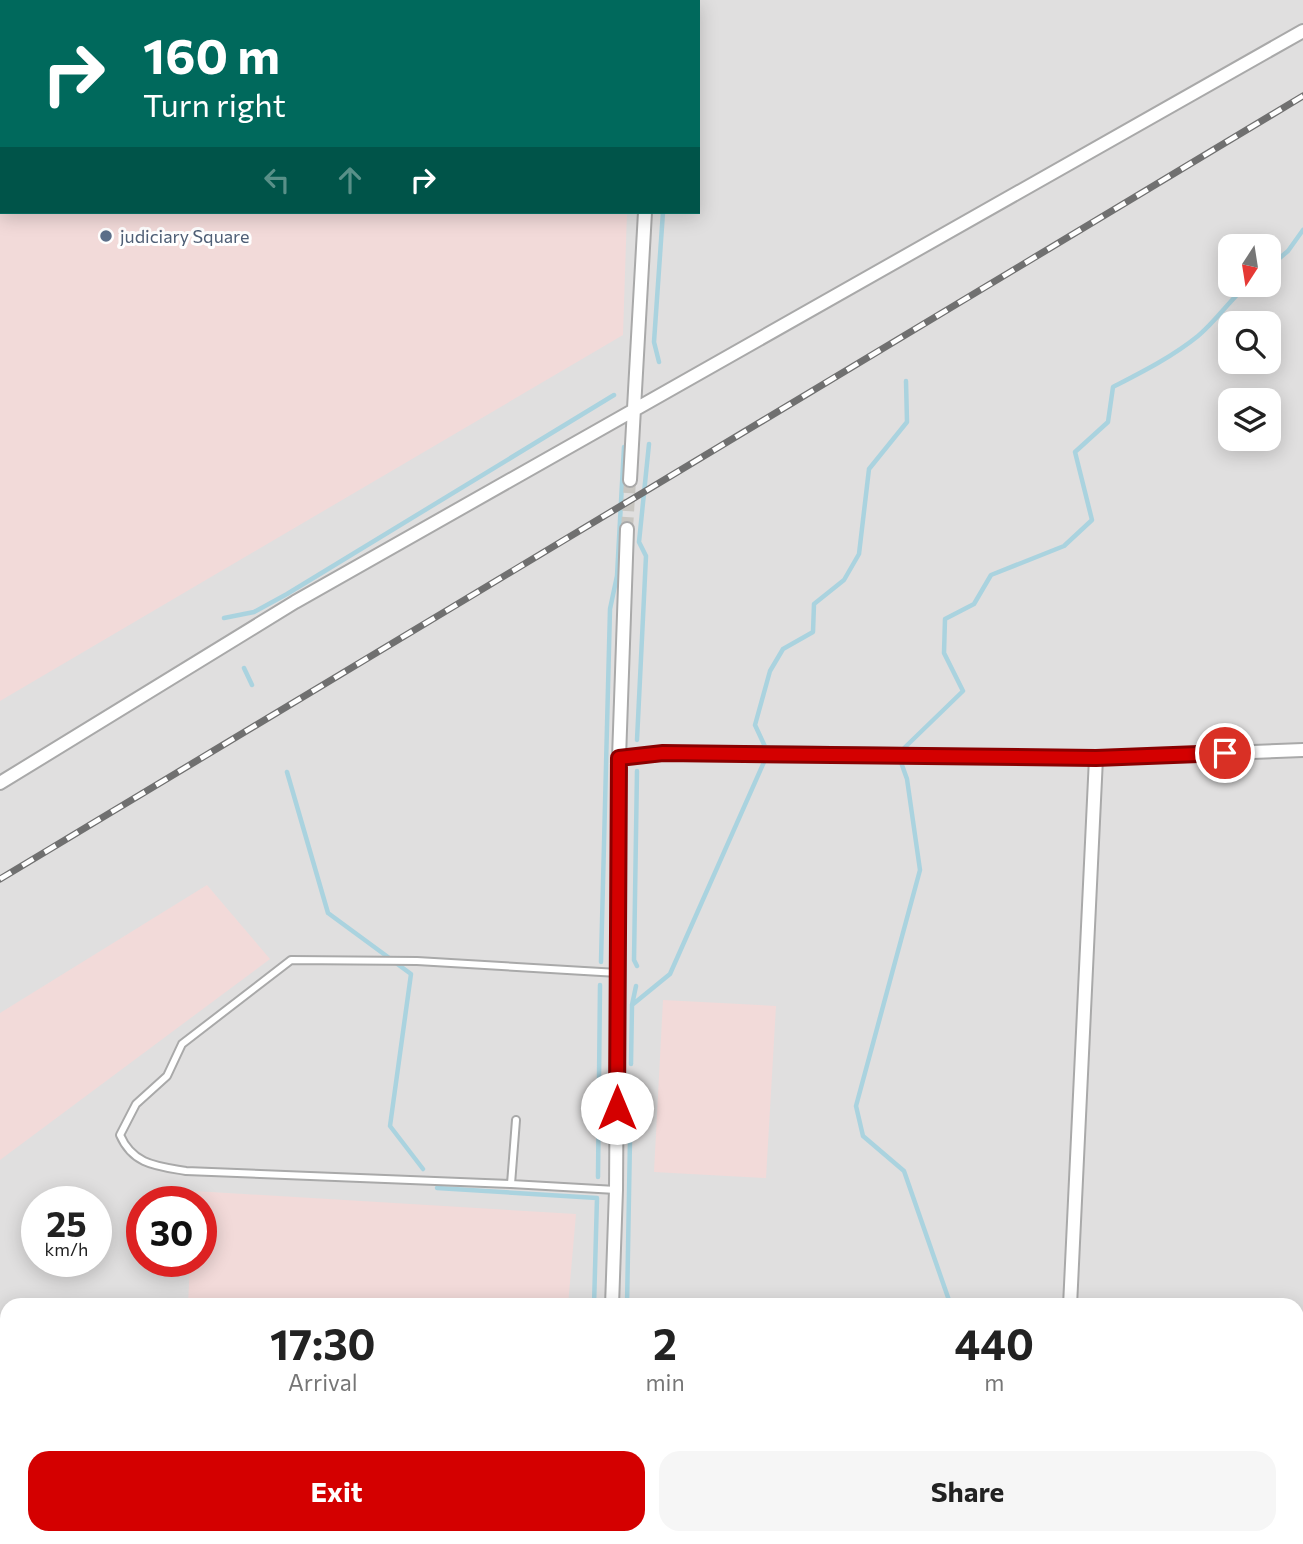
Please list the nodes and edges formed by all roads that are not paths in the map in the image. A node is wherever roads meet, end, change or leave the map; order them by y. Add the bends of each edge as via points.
1 (1303, 31) edge
2 (645, 214) edge
3 (634, 411) junction
4 (630, 480) tunnel mouth
5 (627, 528) tunnel mouth
6 (1303, 750) edge
7 (619, 758) junction
8 (1096, 758) junction
9 (0, 783) edge
10 (618, 973) junction
11 (516, 1119) dead end
12 (511, 1184) junction
13 (616, 1190) junction
14 (612, 1298) edge
15 (1070, 1298) edge

1 - 3 street
2 - 3 street
3 - 4 street
3 - 9 street via 295,602
5 - 7 street
6 - 8 street
7 - 8 street via 663,753 768,753
7 - 10 street
8 - 15 street
10 - 12 lane via 417,961 291,960 182,1044 167,1076 136,1104 120,1135 127,1151 153,1166 186,1171
10 - 13 street
11 - 12 lane
12 - 13 lane
13 - 14 street

